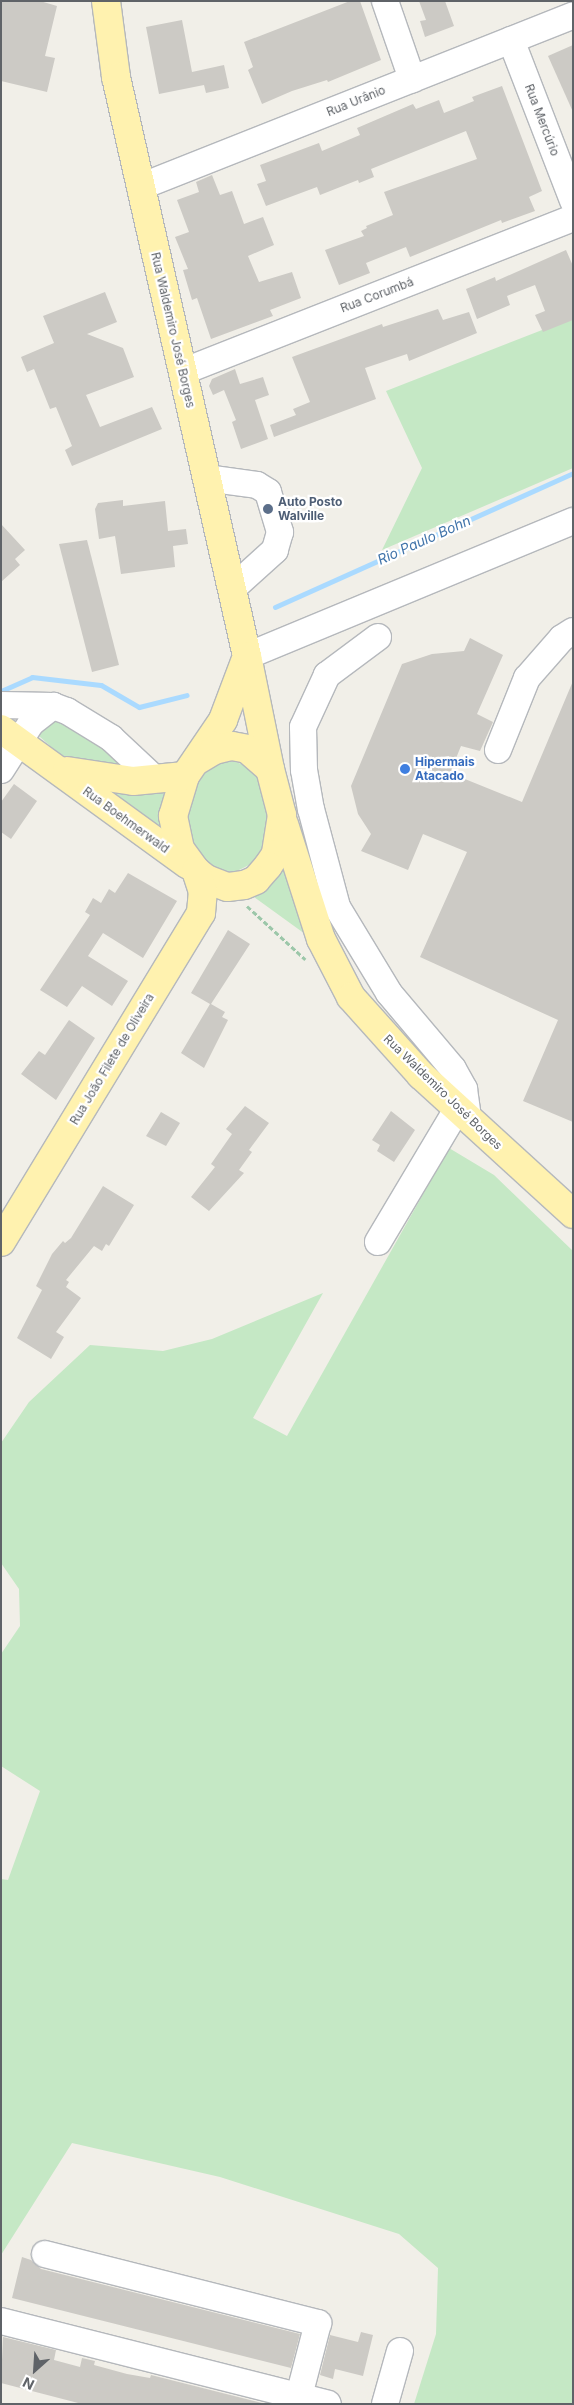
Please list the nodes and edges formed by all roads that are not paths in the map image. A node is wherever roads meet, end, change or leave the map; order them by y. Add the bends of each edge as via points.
1 (106, 1) edge
2 (385, 1) edge
3 (573, 16) edge
4 (512, 40) junction
5 (412, 79) junction
6 (140, 187) junction
7 (573, 201) edge
8 (573, 218) edge
9 (182, 372) junction
10 (206, 478) junction
11 (573, 521) edge
12 (232, 589) junction
13 (573, 631) edge
14 (378, 637) dead end
15 (247, 656) junction
16 (1, 705) edge
17 (53, 706) junction
18 (10, 736) edge
19 (498, 750) dead end
20 (55, 769) junction
21 (190, 769) junction
22 (1, 770) edge
23 (304, 770) junction
24 (271, 774) junction
25 (155, 779) junction
26 (311, 809) junction
27 (281, 812) junction
28 (196, 871) junction
29 (463, 1113) junction
30 (573, 1214) edge
31 (1, 1242) edge
32 (378, 1242) dead end
33 (45, 2254) dead end
34 (1, 2321) edge
35 (400, 2351) dead end
36 (299, 2396) junction
37 (328, 2404) edge
38 (385, 2404) edge

1 - 6 main road, Rua Waldemiro José Borges via 110,44
2 - 5 street
3 - 4 street, Rua Urânio
4 - 5 street, Rua Urânio
4 - 7 street, Rua Mercúrio
5 - 6 street, Rua Urânio
6 - 9 main road, Rua Waldemiro José Borges
8 - 9 street, Rua Corumbá
9 - 10 main road, Rua Waldemiro José Borges
10 - 12 main road, Rua Waldemiro José Borges
10 - 12 street via 257,485 268,492 280,532 275,550
11 - 15 street
12 - 15 main road, Rua Waldemiro José Borges
13 - 19 street via 562,638 527,678
14 - 23 street via 327,675 302,727
15 - 21 main road via 223,720
15 - 24 main road, Rua Waldemiro José Borges
16 - 17 street
17 - 18 street
17 - 25 street via 83,719 111,738
18 - 20 main road, Rua Boehmerwald
18 - 22 street
20 - 25 main road, Rua Boehmerwald via 111,780
20 - 28 main road, Rua Boehmerwald
21 - 24 main road via 214,750 232,746 247,749
21 - 25 main road, Rua Boehmerwald
21 - 28 main road via 173,816 180,849
23 - 24 street
23 - 26 street
24 - 27 main road
26 - 27 street
26 - 29 street via 337,907 388,993 453,1069 464,1089
27 - 28 main road via 276,854 256,880 244,886 227,887 206,879
27 - 29 main road, Rua Waldemiro José Borges via 308,903 342,981 389,1042
28 - 31 main road, Rua João Filete de Oliveira via 203,892 201,913
29 - 30 main road, Rua Waldemiro José Borges
29 - 32 street
33 - 36 street via 318,2323
34 - 36 street
35 - 38 street
36 - 37 street

